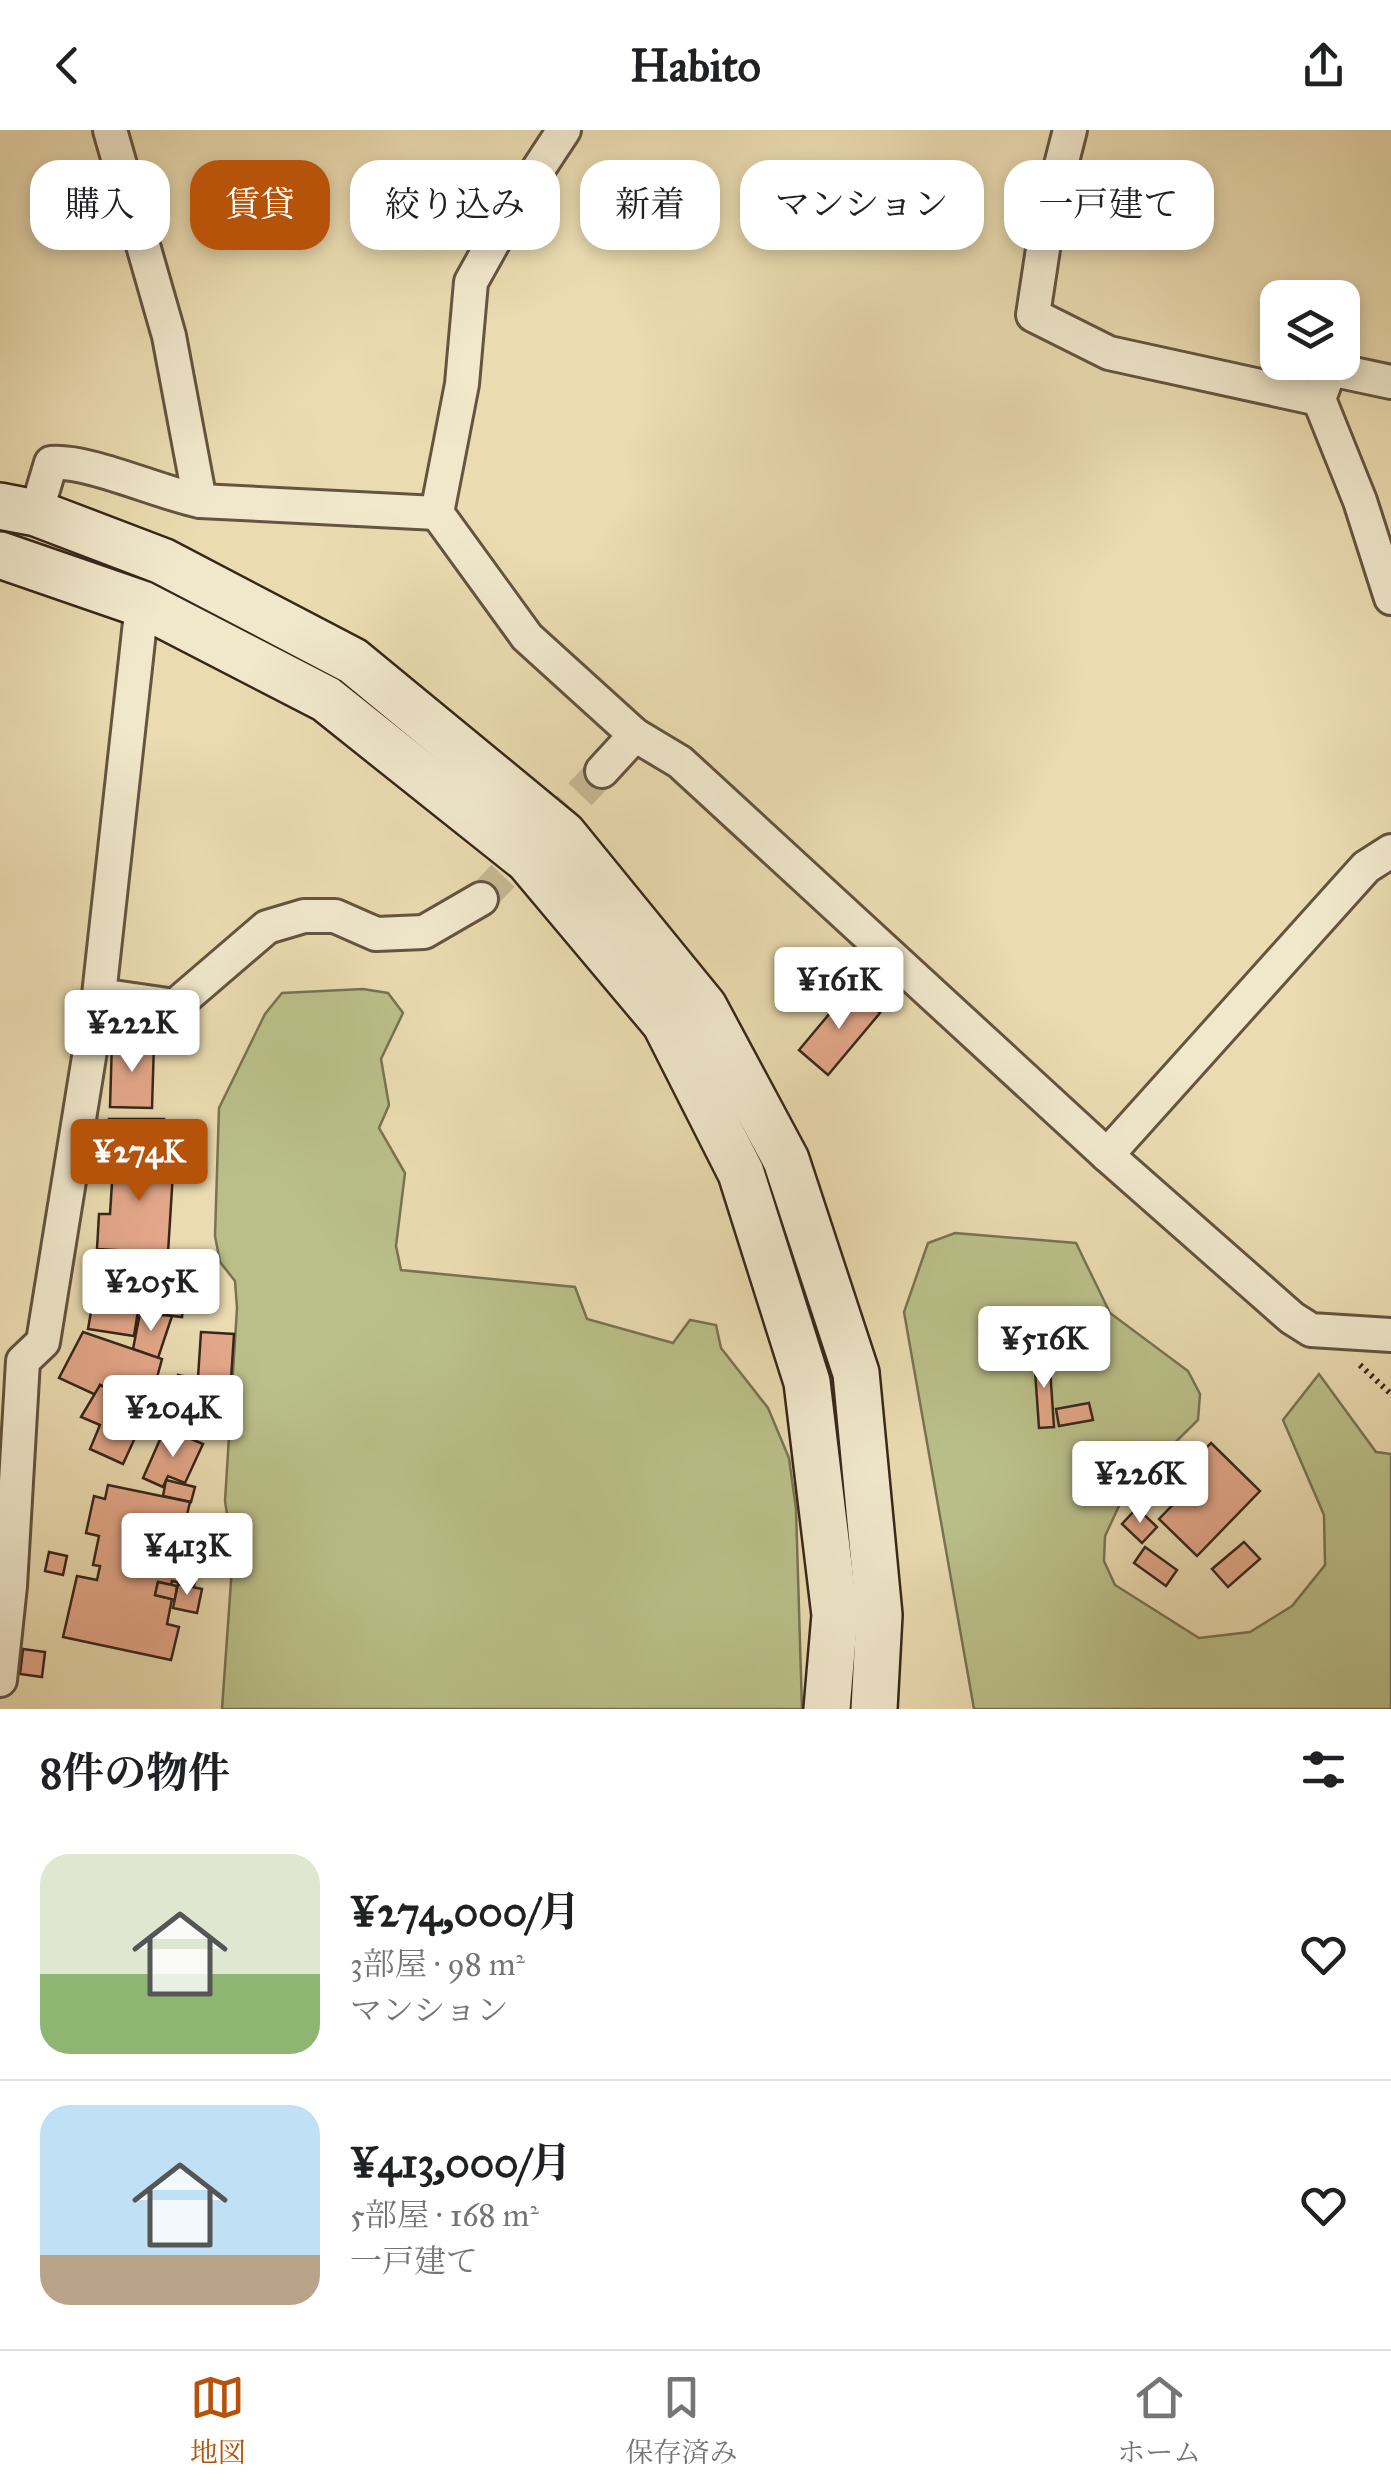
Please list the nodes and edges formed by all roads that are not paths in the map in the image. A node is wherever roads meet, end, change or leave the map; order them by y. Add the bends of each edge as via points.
1 (110, 130) edge
2 (564, 130) edge
3 (1070, 130) edge
4 (1391, 382) edge
5 (1319, 399) junction
6 (200, 501) junction
7 (18, 509) edge
8 (437, 513) junction
9 (0, 555) edge
10 (1391, 598) edge
11 (142, 604) junction
12 (634, 735) junction
13 (602, 771) tunnel mouth
14 (1391, 851) edge
15 (481, 898) tunnel mouth
16 (99, 995) junction
17 (1107, 1156) junction
18 (1391, 1335) edge
19 (12, 1353) edge
20 (0, 1680) edge
21 (828, 1709) edge
22 (874, 1709) edge

1 - 6 street via 169,336
2 - 8 street via 471,282 462,384
3 - 5 street via 1033,314 1109,353
4 - 5 street via 1330,369
5 - 10 street
6 - 7 street via 70,462 51,463
6 - 8 street
7 - 22 street via 162,561 353,662 562,834 704,1007 786,1160 856,1373 879,1615
8 - 12 street via 527,637
9 - 11 street
11 - 16 street
11 - 21 street via 326,698 512,847 665,1023 741,1173 807,1382 835,1615
12 - 13 street
12 - 17 street via 680,762
14 - 17 street via 1366,867
15 - 16 street via 424,932 376,934 335,916 267,927 175,1006
16 - 19 street via 43,1342
17 - 18 street via 1311,1330
19 - 20 street via 10,1586

